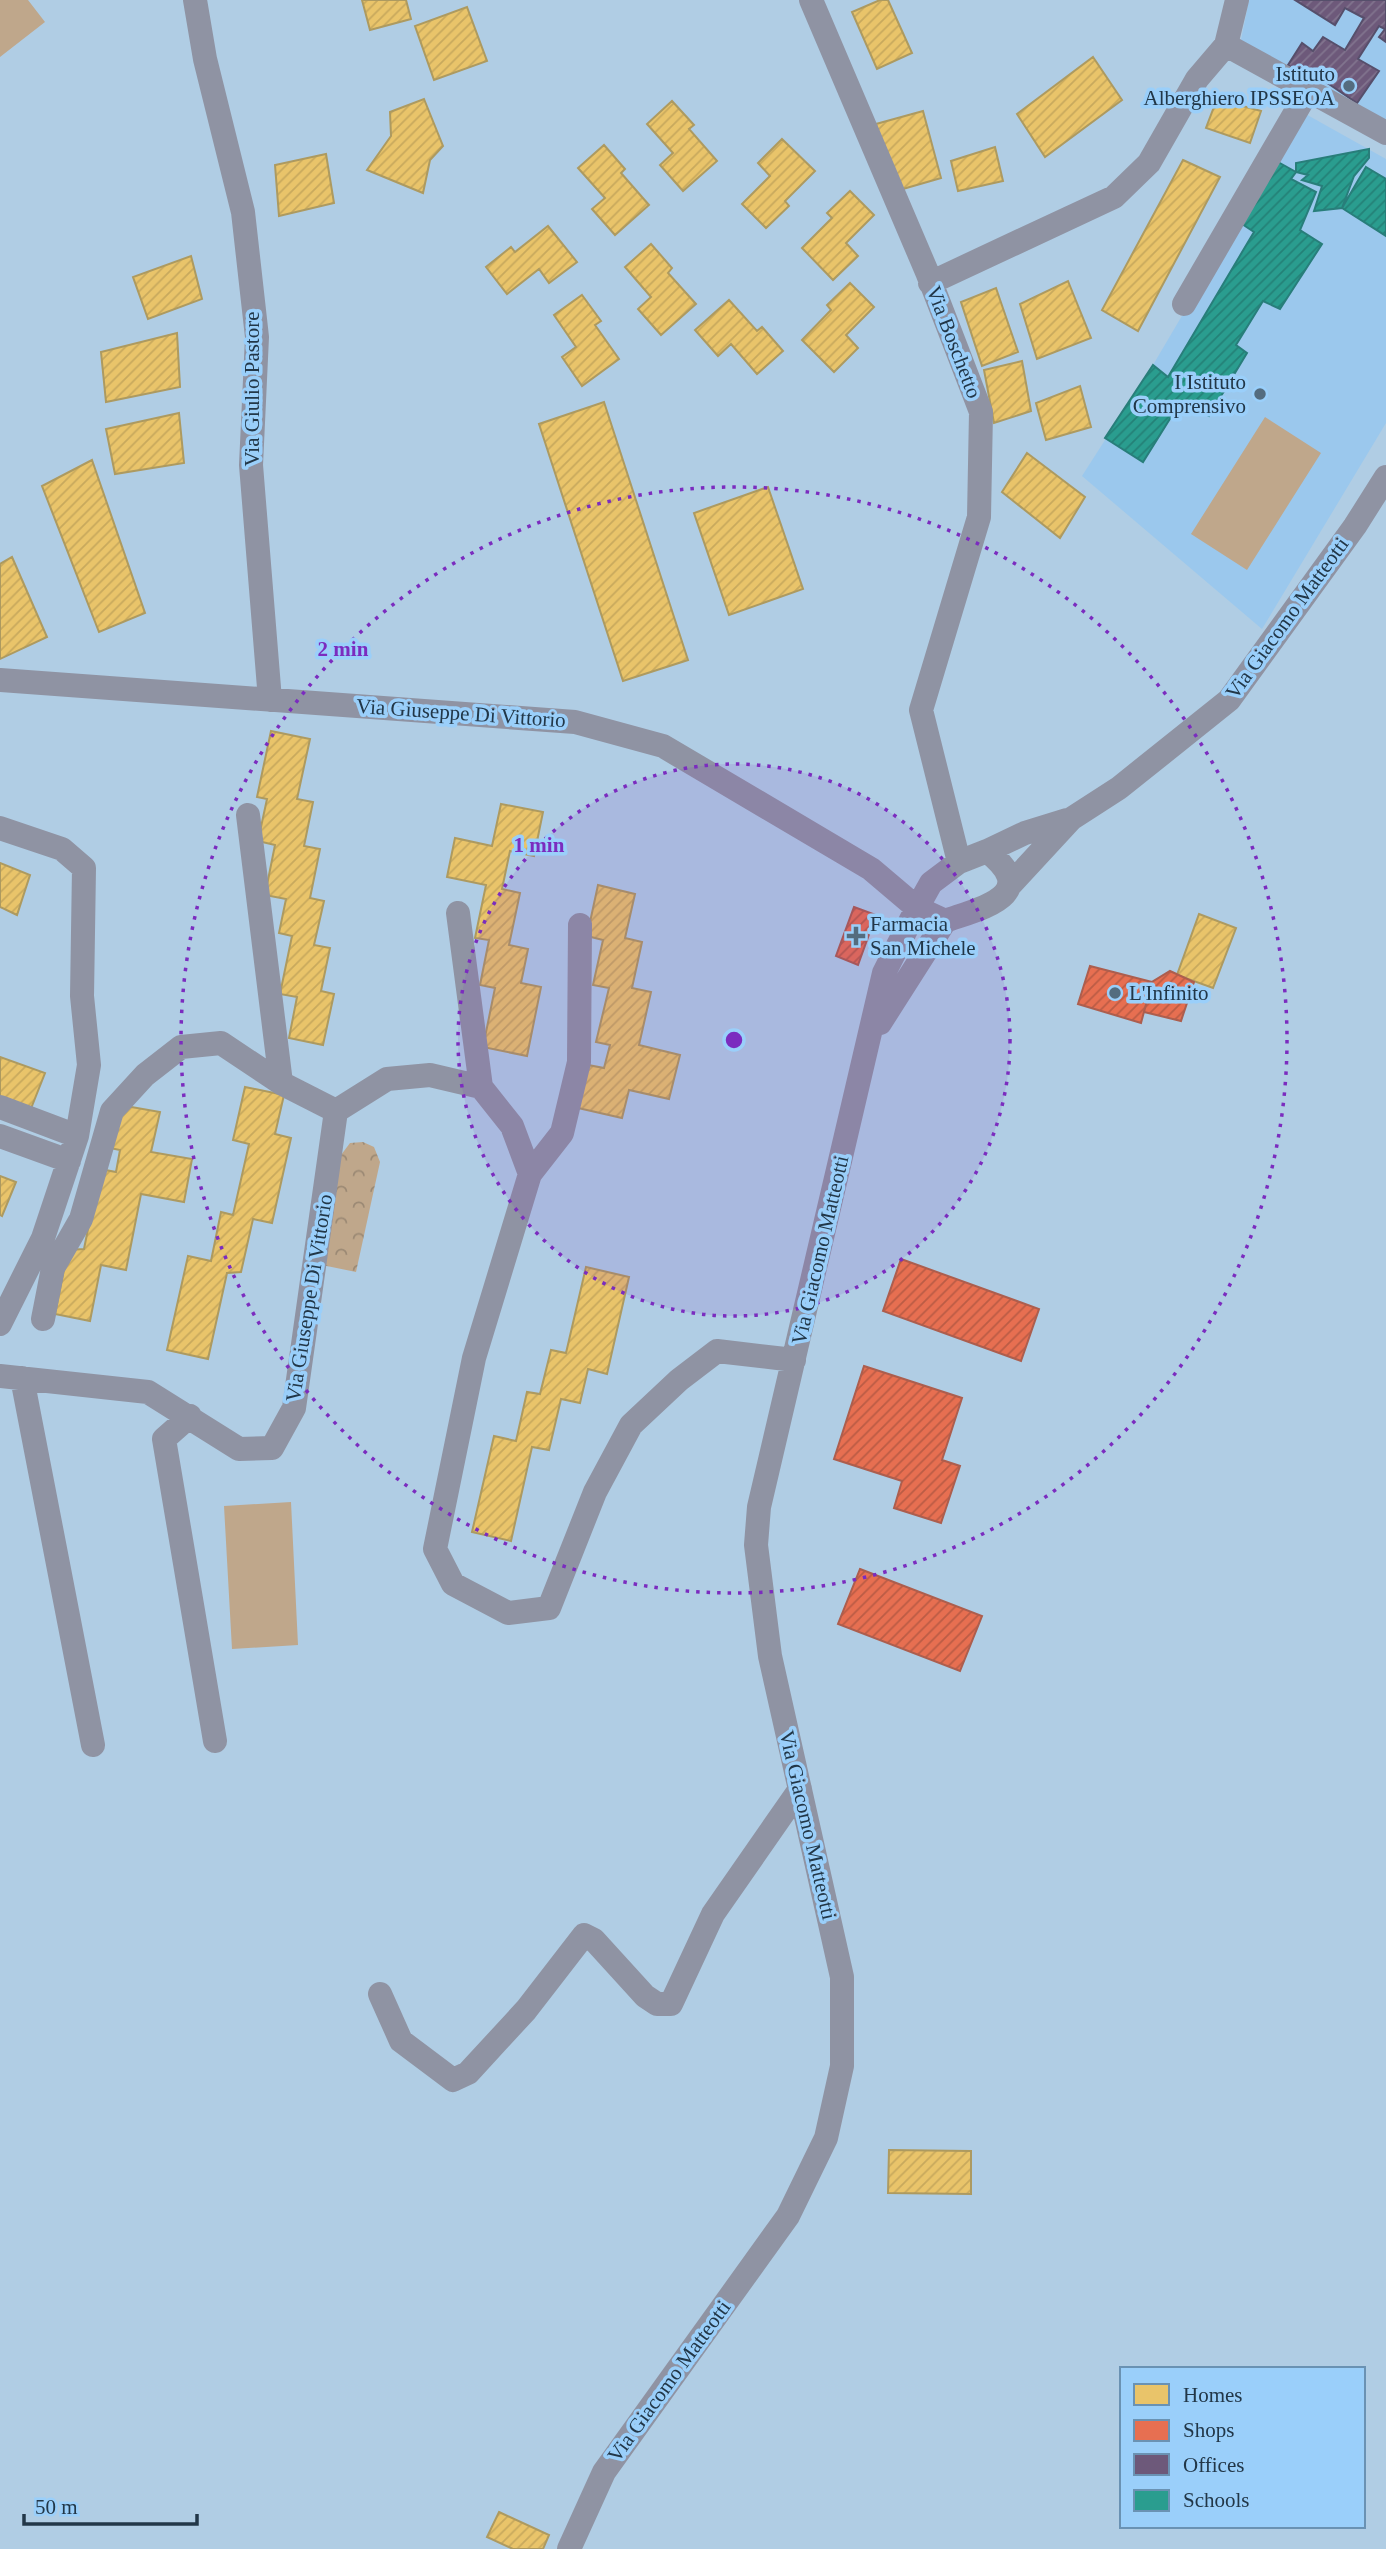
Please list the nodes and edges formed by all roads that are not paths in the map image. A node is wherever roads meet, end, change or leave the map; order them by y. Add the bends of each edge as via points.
1 (195, 0) edge
2 (811, 0) edge
3 (1237, 0) edge
4 (1226, 45) junction
5 (1309, 89) junction
6 (1386, 133) edge
7 (930, 283) junction
8 (1184, 304) dead end
9 (1386, 477) edge
10 (0, 680) edge
11 (270, 700) junction
12 (248, 815) dead end
13 (1071, 819) junction
14 (0, 828) edge
15 (988, 851) junction
16 (959, 862) junction
17 (883, 878) junction
18 (931, 883) junction
19 (1010, 885) junction
20 (917, 908) junction
21 (458, 913) dead end
22 (945, 921) junction
23 (580, 925) dead end
24 (871, 1038) junction
25 (281, 1083) junction
26 (481, 1087) junction
27 (0, 1107) edge
28 (336, 1111) junction
29 (0, 1136) edge
30 (77, 1136) junction
31 (69, 1161) junction
32 (530, 1174) junction
33 (43, 1319) dead end
34 (0, 1325) edge
35 (794, 1360) junction
36 (11, 1377) edge
37 (190, 1416) junction
38 (215, 1741) dead end
39 (93, 1745) dead end
40 (800, 1789) junction
41 (380, 1994) dead end
42 (569, 2549) edge

1 - 11 street, Via Giulio Pastore via 243,212 257,337 251,466
2 - 7 street, Via Boschetto
3 - 4 street
4 - 5 street
4 - 7 street via 1198,79 1149,163 1114,197
5 - 6 street
5 - 8 street
7 - 16 street, Via Boschetto via 981,412 979,517 921,710
9 - 13 street, Via Giacomo Matteotti via 1229,700 1119,789
10 - 11 street, Via Giuseppe Di Vittorio
11 - 17 street, Via Giuseppe Di Vittorio via 575,722 663,746
12 - 25 street
13 - 15 street, Via Giacomo Matteotti
13 - 19 street, Via Giacomo Matteotti
14 - 30 street via 62,849 84,868 82,996 89,1065
15 - 16 street, Via Giacomo Matteotti
15 - 19 street via 1003,863
16 - 18 street, Via Giacomo Matteotti
17 - 18 street, Via Giuseppe Di Vittorio
17 - 20 street, Via Giuseppe Di Vittorio
18 - 20 street, Via Giacomo Matteotti
19 - 22 street, Via Giacomo Matteotti via 998,902
20 - 22 street
20 - 24 street, Via Giacomo Matteotti via 884,973
21 - 26 street
22 - 24 street, Via Giacomo Matteotti
23 - 32 street via 579,1062 562,1133
24 - 35 street, Via Giacomo Matteotti
25 - 28 street
25 - 33 street via 220,1043 181,1047 145,1075 112,1111 81,1219 53,1268
26 - 28 street via 430,1075 387,1079
26 - 32 street via 512,1126
27 - 30 street
28 - 37 street, Via Giuseppe Di Vittorio via 294,1408 272,1448 239,1449
29 - 31 street
30 - 31 street
31 - 34 street via 43,1238
32 - 35 street via 474,1357 435,1549 453,1584 508,1613 549,1608 595,1492 631,1425 717,1351
35 - 40 street, Via Giacomo Matteotti via 759,1507 756,1545 770,1656
36 - 37 street, Via Giuseppe Di Vittorio via 148,1392
36 - 39 street
37 - 38 street via 164,1439
40 - 41 street via 713,1914 671,2004 657,2004 645,1996 594,1940 584,1935 526,2010 468,2073 453,2080 401,2041
40 - 42 street, Via Giacomo Matteotti via 842,1977 842,2066 826,2138 788,2216 604,2472

